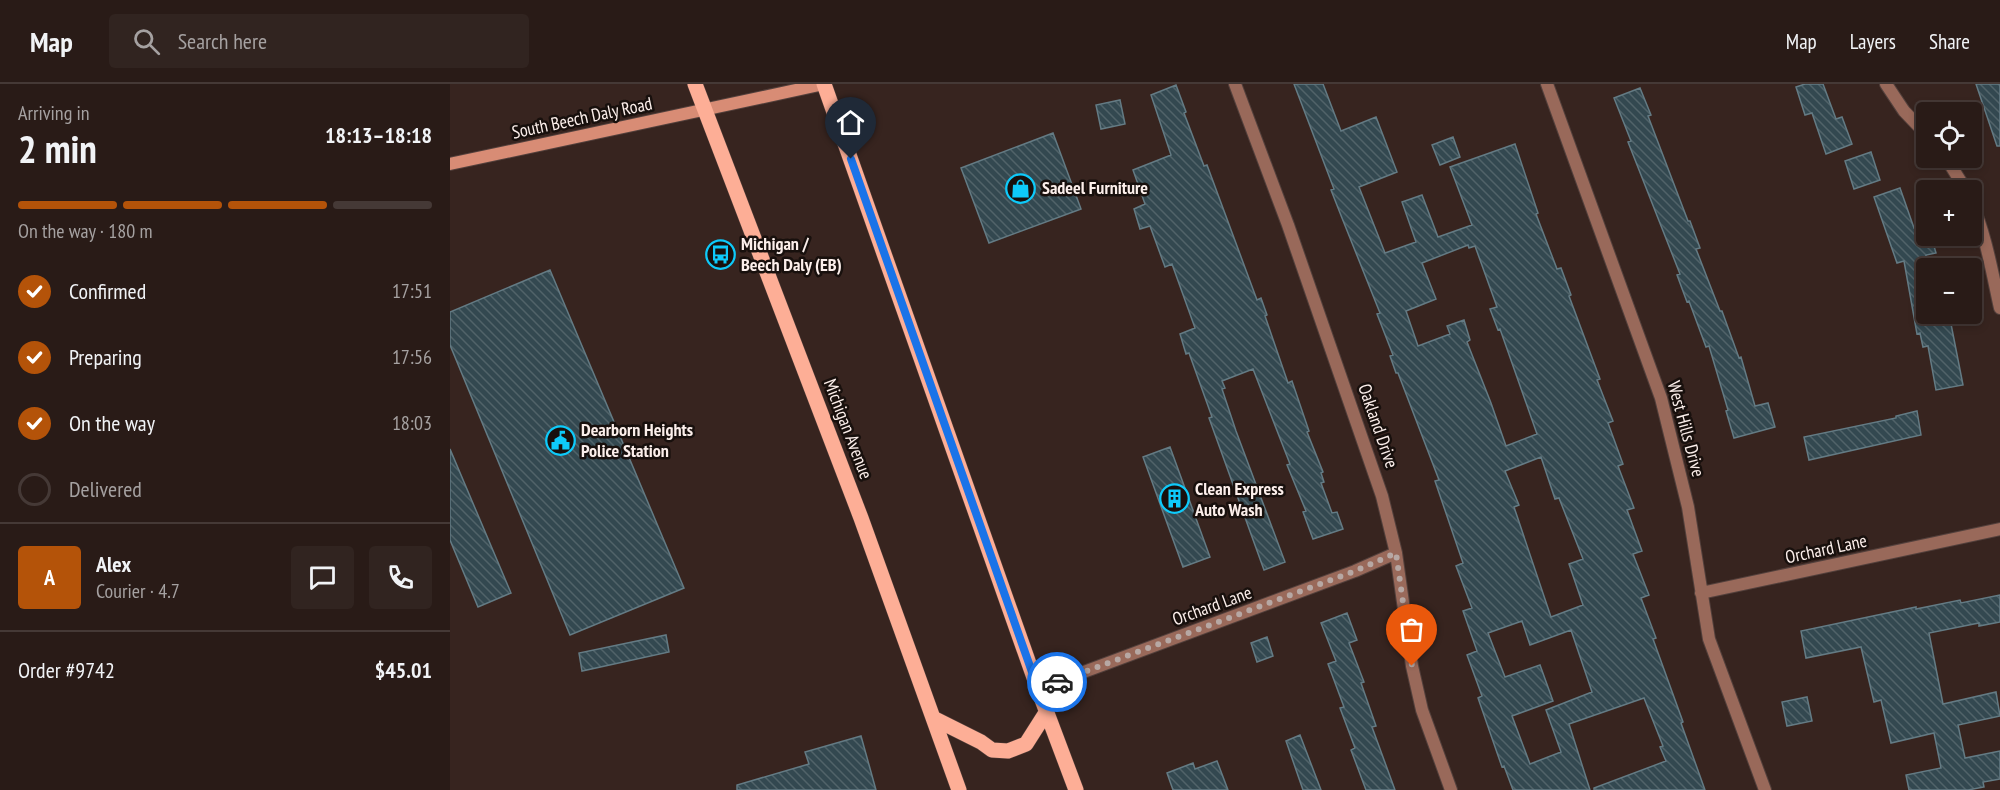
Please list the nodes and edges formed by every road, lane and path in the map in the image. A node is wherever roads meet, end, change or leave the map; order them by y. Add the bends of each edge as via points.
1 (695, 84) edge
2 (825, 84) edge
3 (1235, 84) edge
4 (1547, 84) edge
5 (1886, 84) edge
6 (705, 111) junction
7 (1916, 124) edge
8 (450, 164) edge
9 (1982, 230) edge
10 (2000, 308) edge
11 (2000, 529) edge
12 (1396, 553) junction
13 (1701, 593) junction
14 (1038, 689) junction
15 (1047, 711) junction
16 (933, 718) junction
17 (959, 790) edge
18 (1076, 790) edge
19 (1451, 790) edge
20 (1765, 790) edge

1 - 6 main road, Michigan Avenue
2 - 6 main road, South Beech Daly Road
2 - 14 main road
3 - 12 street, Oakland Drive via 1357,418
4 - 13 street, West Hills Drive via 1661,398 1688,507
5 - 7 street
6 - 8 main road, South Beech Daly Road
6 - 16 main road, Michigan Avenue
9 - 10 street
11 - 13 street, Orchard Lane
12 - 14 street, Orchard Lane
12 - 19 street, Oakland Drive via 1422,710
13 - 20 street, West Hills Drive via 1709,639
14 - 15 main road
15 - 16 main road via 1026,744 1008,751 992,750
15 - 18 main road
16 - 17 main road, Michigan Avenue

